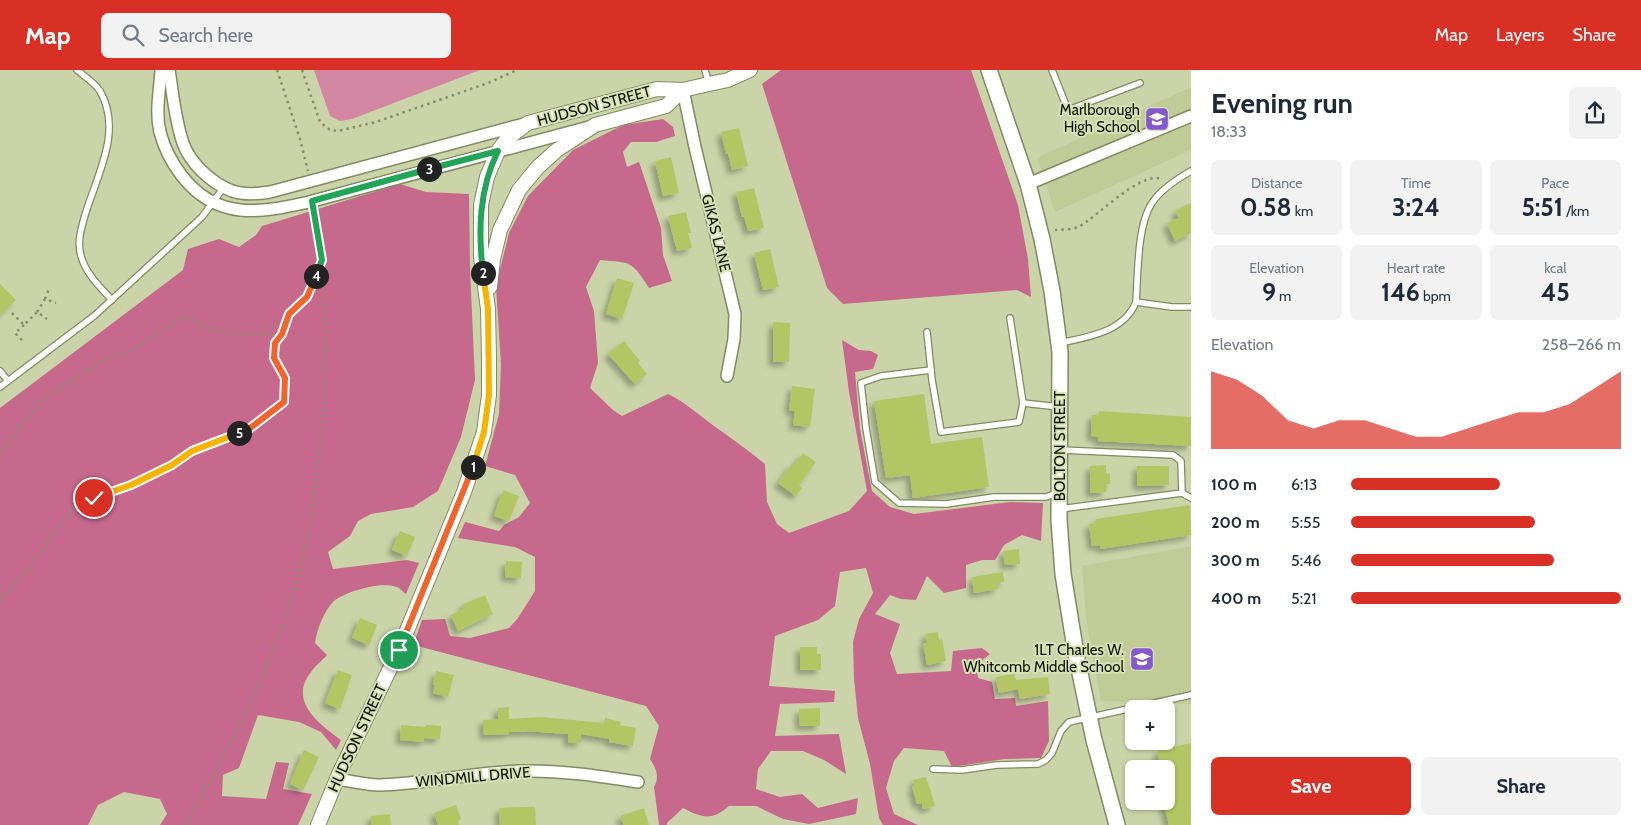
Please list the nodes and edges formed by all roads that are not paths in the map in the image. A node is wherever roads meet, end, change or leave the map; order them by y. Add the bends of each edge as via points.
1 (77, 70) edge
2 (161, 70) edge
3 (169, 70) edge
4 (705, 70) edge
5 (750, 70) edge
6 (989, 70) edge
7 (1052, 70) edge
8 (1140, 83) dead end
9 (708, 84) junction
10 (683, 90) junction
11 (1191, 116) edge
12 (528, 123) junction
13 (595, 125) junction
14 (498, 151) junction
15 (1191, 171) edge
16 (1028, 184) junction
17 (224, 187) junction
18 (213, 203) junction
19 (112, 300) junction
20 (1136, 302) junction
21 (1191, 307) edge
22 (488, 309) junction
23 (1010, 318) dead end
24 (927, 332) dead end
25 (1060, 343) junction
26 (931, 370) junction
27 (0, 371) edge
28 (726, 376) dead end
29 (8, 381) junction
30 (0, 387) edge
31 (1023, 403) junction
32 (1061, 408) junction
33 (1061, 450) junction
34 (1060, 492) junction
35 (1182, 493) junction
36 (1191, 498) edge
37 (1060, 509) junction
38 (1191, 695) edge
39 (1090, 718) junction
40 (933, 769) dead end
41 (337, 779) junction
42 (638, 782) dead end
43 (318, 825) edge
44 (1117, 825) edge

1 - 19 lane via 99,89 110,123 108,142 79,237 81,256 90,276
2 - 18 street via 158,118 169,157 194,190
3 - 17 street via 184,144 200,169
4 - 9 lane
5 - 9 street, HUDSON STREET via 728,80
6 - 16 main road, BOLTON STREET
7 - 8 lane via 1068,110
9 - 10 street, HUDSON STREET
10 - 12 street, HUDSON STREET via 657,89
10 - 13 street, HUDSON STREET via 666,106
10 - 28 street, GIKAS LANE via 735,314 734,339
11 - 16 street
12 - 14 street, HUDSON STREET via 507,139
12 - 17 street via 261,193 241,193
13 - 14 street
13 - 22 street, HUDSON STREET via 552,154 520,190 496,244
14 - 18 street via 281,208 234,210
14 - 22 street, HUDSON STREET via 487,177 482,205 481,257
15 - 20 lane via 1161,193 1146,216
16 - 25 main road, BOLTON STREET via 1042,239
17 - 18 lane
18 - 19 lane
19 - 29 lane
20 - 21 lane
20 - 25 lane via 1124,321 1111,329
22 - 41 street, HUDSON STREET via 489,395 478,455 399,650
23 - 31 lane
24 - 26 lane
25 - 32 main road, BOLTON STREET
26 - 31 lane via 941,432 1020,422
26 - 34 lane via 881,376 861,383 875,482 899,503 946,504 994,497 1046,497
27 - 29 lane
29 - 30 lane
31 - 32 lane
32 - 33 main road, BOLTON STREET
33 - 34 main road, BOLTON STREET
33 - 35 lane via 1173,455 1181,461
34 - 37 main road, BOLTON STREET
35 - 36 lane
35 - 37 lane
37 - 39 main road, BOLTON STREET via 1064,583
38 - 39 lane
39 - 40 lane via 1064,725 1052,753 1038,764
39 - 44 main road, BOLTON STREET
41 - 42 street, WINDMILL DRIVE via 376,785 411,784 471,774 520,771 580,773
41 - 43 street, HUDSON STREET

